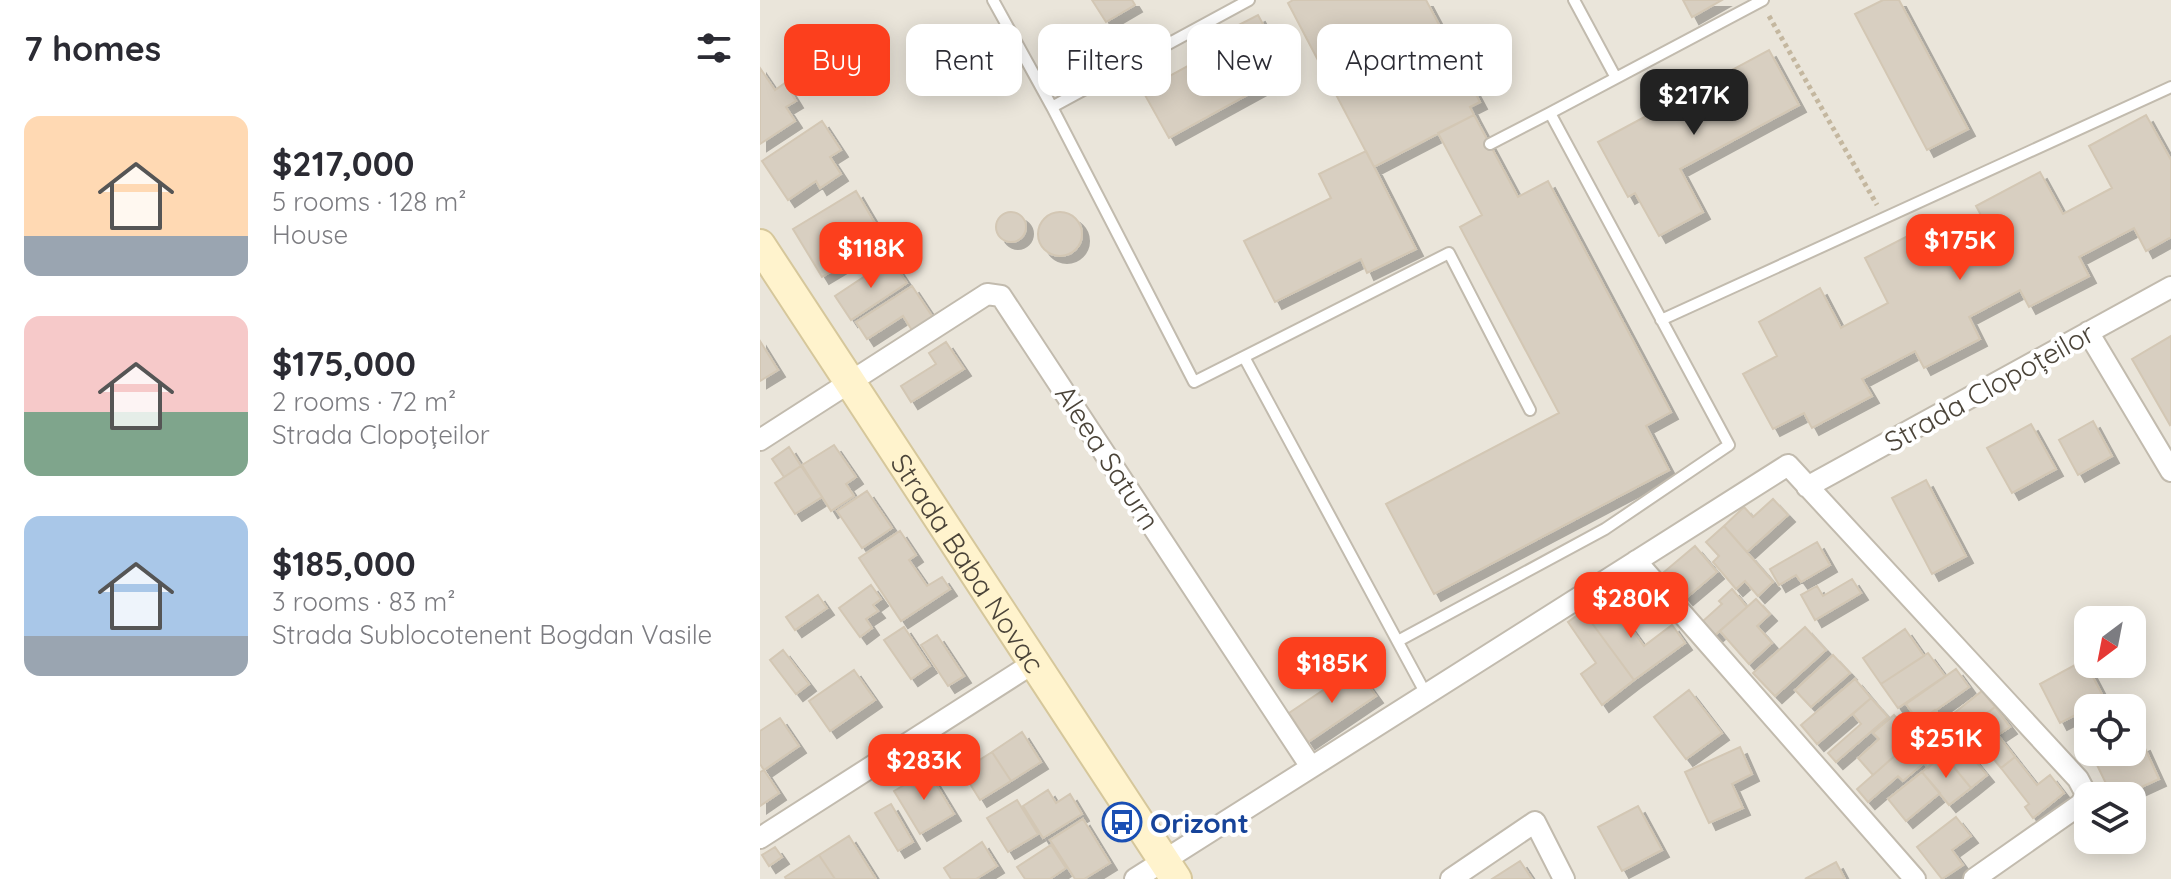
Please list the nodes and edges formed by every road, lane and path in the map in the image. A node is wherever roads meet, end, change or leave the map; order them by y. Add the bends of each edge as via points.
1 (993, 0) edge
2 (1249, 0) edge
3 (1574, 0) edge
4 (1762, 1) edge
5 (1616, 78) junction
6 (2171, 87) edge
7 (1052, 107) junction
8 (1550, 113) junction
9 (1490, 144) dead end
10 (1884, 218) junction
11 (760, 245) edge
12 (2171, 287) edge
13 (1661, 320) junction
14 (2088, 332) junction
15 (1244, 357) junction
16 (851, 382) junction
17 (1530, 410) dead end
18 (760, 440) edge
19 (2166, 450) edge
20 (2171, 471) edge
21 (1807, 487) junction
22 (1636, 561) junction
23 (1398, 641) junction
24 (1035, 662) junction
25 (1426, 694) junction
26 (1311, 767) junction
27 (760, 838) edge
28 (1170, 870) edge
29 (1135, 879) edge
30 (1451, 879) edge
31 (1564, 879) edge
32 (1915, 879) edge
33 (1974, 879) edge

1 - 7 lane
2 - 7 lane
3 - 5 lane
4 - 5 lane
4 - 10 path
5 - 8 lane
6 - 10 lane
7 - 15 lane via 1194,382
8 - 9 lane
8 - 13 lane
10 - 13 lane
11 - 16 main road, Strada Baba Novac
12 - 14 street, Strada Clopoțeilor
13 - 23 lane via 1729,445 1605,529
14 - 19 street
14 - 21 street, Strada Clopoțeilor
15 - 17 lane via 1449,253
15 - 23 lane
16 - 18 street, Aleea Saturn
16 - 24 main road, Strada Baba Novac
16 - 26 street, Aleea Saturn via 987,294 1001,296
19 - 20 street
21 - 22 street via 1788,465
21 - 33 street via 2078,779 2086,794 2081,804
22 - 25 street
22 - 32 street
23 - 25 lane
24 - 27 street
24 - 28 main road, Strada Baba Novac
25 - 26 street
26 - 28 street
28 - 29 street
30 - 31 street via 1535,822

